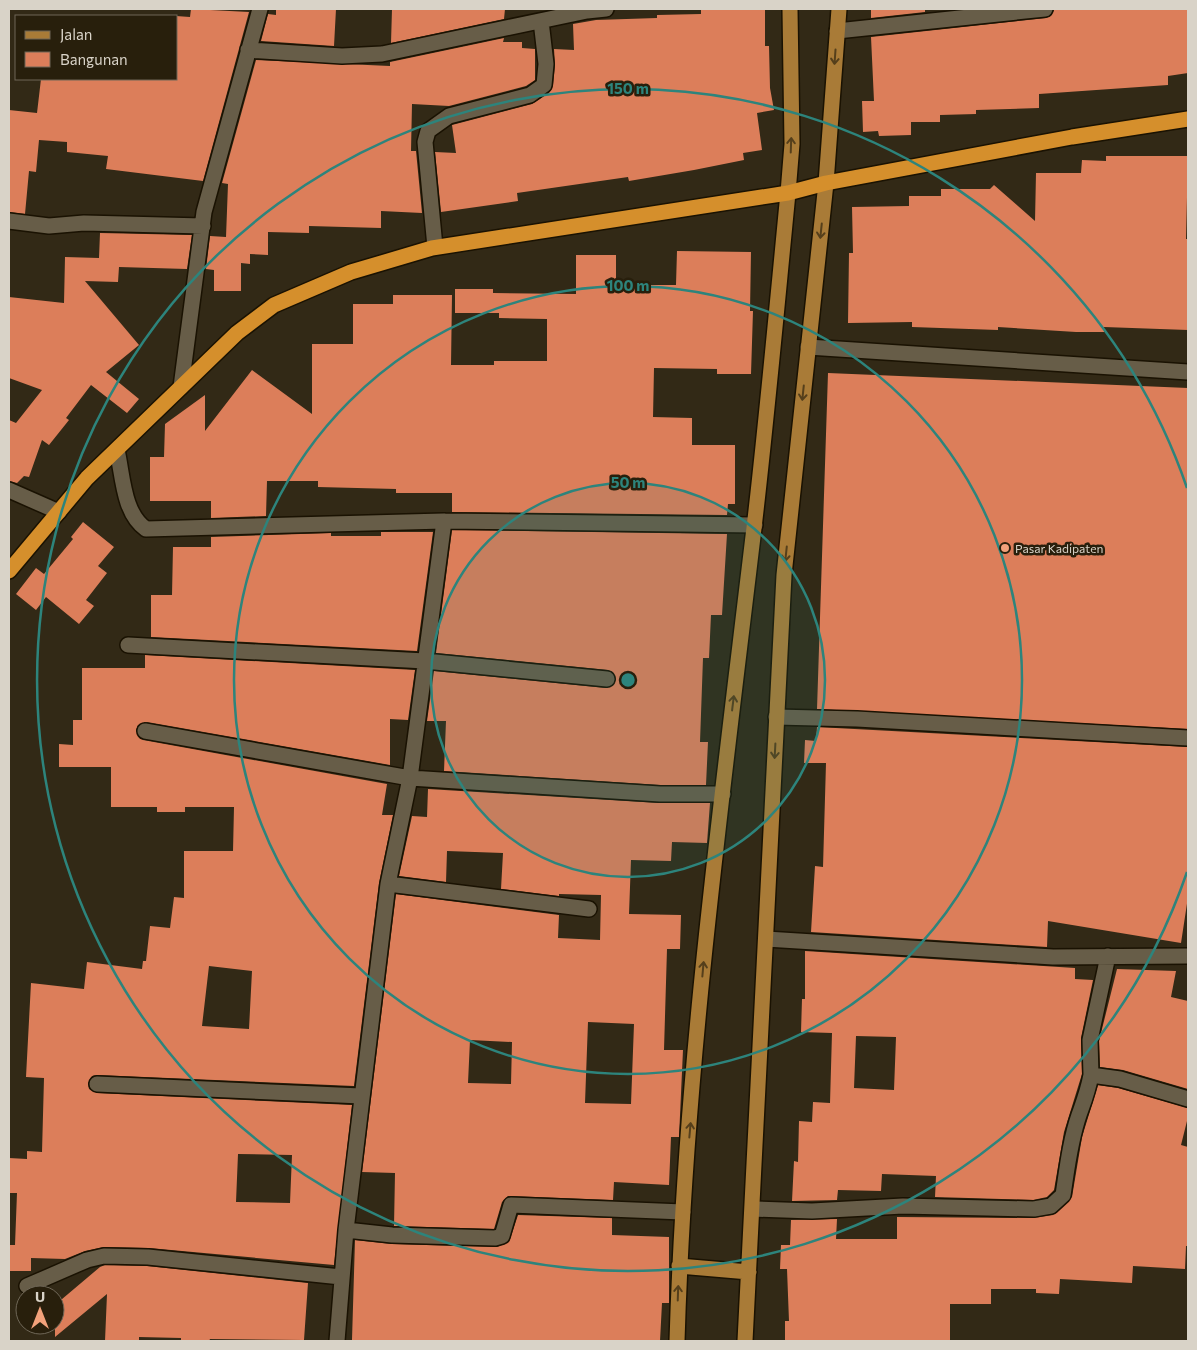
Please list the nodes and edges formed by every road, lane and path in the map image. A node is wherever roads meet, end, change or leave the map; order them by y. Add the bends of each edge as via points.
1 (260, 9) edge
2 (606, 9) edge
3 (790, 9) edge
4 (839, 9) edge
5 (1044, 9) edge
6 (541, 21) junction
7 (837, 31) junction
8 (248, 50) junction
9 (1188, 119) edge
10 (826, 183) junction
11 (788, 194) junction
12 (9, 221) edge
13 (203, 226) junction
14 (435, 248) junction
15 (808, 347) junction
16 (1188, 372) edge
17 (181, 387) junction
18 (117, 450) junction
19 (9, 490) edge
20 (59, 512) junction
21 (444, 520) junction
22 (755, 525) junction
23 (9, 571) edge
24 (128, 645) dead end
25 (425, 661) junction
26 (608, 679) dead end
27 (776, 717) junction
28 (145, 731) dead end
29 (1188, 738) edge
30 (410, 778) junction
31 (723, 794) junction
32 (388, 884) junction
33 (589, 909) dead end
34 (766, 939) junction
35 (1108, 956) junction
36 (1188, 956) edge
37 (1091, 1075) junction
38 (97, 1084) dead end
39 (361, 1096) junction
40 (1188, 1099) edge
41 (753, 1209) junction
42 (683, 1212) junction
43 (346, 1230) junction
44 (679, 1266) junction
45 (749, 1272) junction
46 (341, 1277) junction
47 (29, 1285) edge
48 (337, 1341) edge
49 (677, 1341) edge
50 (745, 1341) edge

1 - 8 street
2 - 6 street
11 -> 3 main road via 792,144
4 - 7 main road
5 - 7 street
6 - 8 street via 382,54 342,56
6 - 14 street via 546,64 544,85 530,95 449,116 428,131 425,142
7 -> 10 main road
8 - 13 street
9 - 10 highway
10 - 11 highway
10 -> 15 main road
11 - 14 highway
11 - 22 main road
12 - 13 street via 49,226 84,223
13 - 17 street
14 - 17 highway via 351,272 274,305 238,333
15 - 16 street
15 -> 27 main road via 784,574
17 - 18 highway
18 - 20 highway via 87,478
18 - 21 street via 130,513 146,529
19 - 20 street
20 - 23 highway
21 - 22 street
21 - 25 street
31 -> 22 main road
24 - 25 street
25 - 26 street
25 - 30 street
27 - 29 street
27 -> 34 main road
28 - 30 street
30 - 31 street via 660,794
30 - 32 street
42 -> 31 main road via 710,893
32 - 33 street
32 - 39 street
34 - 35 street via 1053,957
34 - 41 main road
35 - 36 street
35 - 37 street via 1090,1040
37 - 40 street via 1120,1079
37 - 41 street via 1069,1153 1063,1196 1052,1206 904,1206 812,1211
38 - 39 street
39 - 43 street
41 - 45 main road
42 - 43 street via 511,1205 502,1236 495,1238 392,1235
42 - 44 main road
43 - 46 street
44 - 45 main road
49 -> 44 main road
45 - 50 main road
46 - 47 street via 148,1257 104,1256
46 - 48 street

